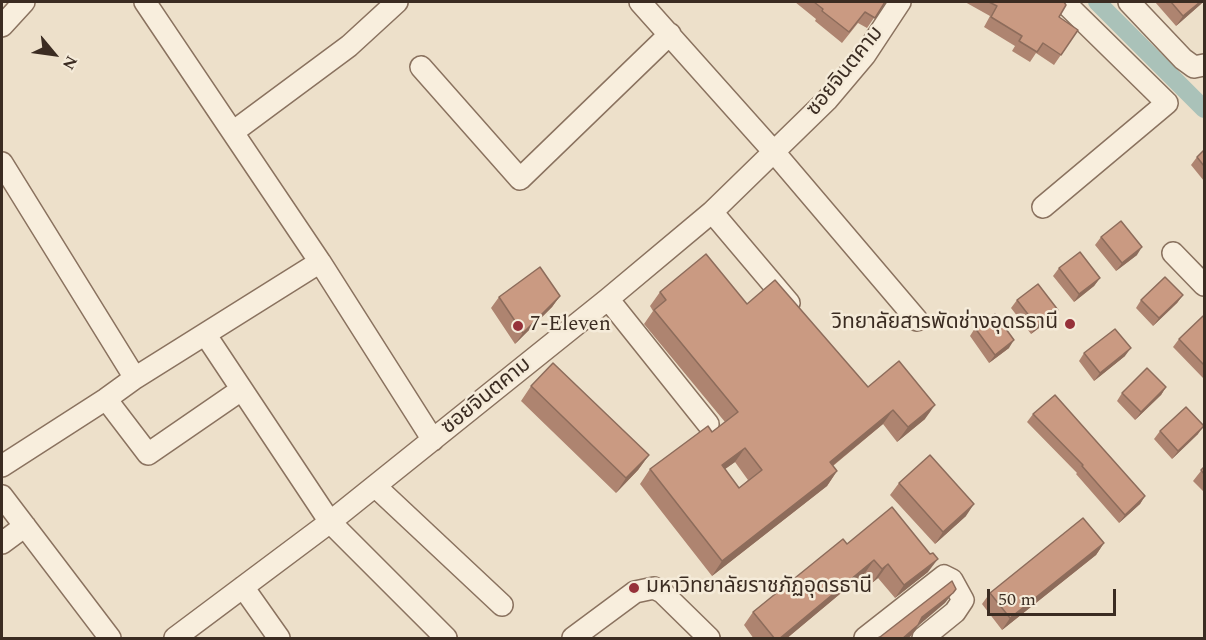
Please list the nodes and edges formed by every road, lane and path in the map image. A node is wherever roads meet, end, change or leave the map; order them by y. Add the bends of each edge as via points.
1 (24, 2) edge
2 (145, 2) edge
3 (640, 2) edge
4 (900, 2) edge
5 (1064, 2) edge
6 (1129, 2) edge
7 (386, 5) edge
8 (2, 26) edge
9 (670, 34) junction
10 (1204, 65) edge
11 (422, 67) dead end
12 (233, 132) junction
13 (774, 152) junction
14 (2, 164) edge
15 (1043, 207) dead end
16 (712, 212) junction
17 (1173, 253) dead end
18 (320, 262) junction
19 (1204, 285) edge
20 (608, 299) junction
21 (917, 320) dead end
22 (805, 321) edge
23 (205, 334) junction
24 (135, 378) junction
25 (241, 390) junction
26 (106, 399) junction
27 (708, 424) edge
28 (433, 440) junction
29 (2, 466) edge
30 (375, 486) junction
31 (2, 496) edge
32 (330, 522) junction
33 (25, 526) junction
34 (2, 543) edge
35 (243, 587) junction
36 (502, 605) dead end
37 (110, 639) edge
38 (175, 639) edge
39 (279, 639) edge
40 (446, 639) edge
41 (573, 639) edge
42 (709, 639) edge
43 (865, 639) edge
44 (923, 639) edge

1 - 8 street
2 - 12 street
3 - 9 street
4 - 13 street, ซอยจินตคาม via 865,55 827,100
5 - 15 street via 1167,103
6 - 10 street via 1183,60 1194,67
7 - 12 street via 349,46
9 - 11 street via 520,179
9 - 13 street
12 - 18 street
13 - 16 street, ซอยจินตคาม
13 - 21 street
14 - 24 street
16 - 20 street, ซอยจินตคาม
16 - 22 street
17 - 19 street
18 - 23 street
18 - 28 street
20 - 27 street
20 - 28 street, ซอยจินตคาม
23 - 24 street
23 - 25 street
24 - 26 street
25 - 26 street via 148,454
25 - 32 street
26 - 29 street
28 - 30 street, ซอยจินตคาม
30 - 32 street, ซอยจินตคาม
30 - 36 street
31 - 33 street
32 - 35 street, ซอยจินตคาม
32 - 40 street
33 - 34 street
33 - 37 street
35 - 38 street, ซอยจินตคาม
35 - 39 street
41 - 42 street via 635,592 654,588
43 - 44 street via 944,576 952,580 963,600 955,612

